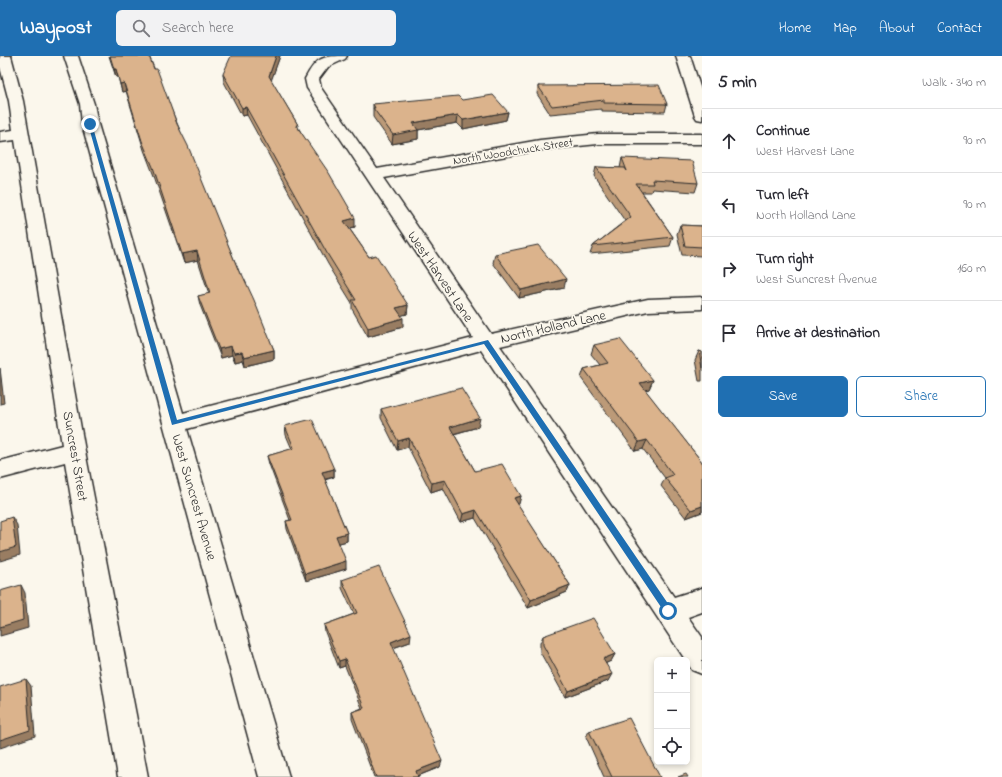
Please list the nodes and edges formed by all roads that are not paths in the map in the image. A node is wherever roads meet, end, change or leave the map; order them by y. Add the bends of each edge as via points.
1 (4, 56) edge
2 (71, 56) edge
3 (340, 56) edge
4 (683, 56) edge
5 (702, 116) edge
6 (10, 135) edge
7 (702, 139) edge
8 (373, 175) junction
9 (702, 303) edge
10 (486, 342) junction
11 (174, 424) junction
12 (74, 450) junction
13 (0, 470) edge
14 (702, 600) edge
15 (668, 611) junction
16 (702, 661) edge
17 (133, 777) edge
18 (274, 777) edge

1 - 6 street via 16,101
2 - 11 street, West Suncrest Avenue via 87,104 90,124
3 - 8 street, West Harvest Lane via 330,59 317,69 312,80 314,88
4 - 5 street
6 - 12 street, Suncrest Street
7 - 8 street, North Woodchuck Street via 598,139 540,145
8 - 10 street, West Harvest Lane
9 - 10 street, North Holland Lane via 648,304
10 - 11 street, North Holland Lane
10 - 15 street, West Harvest Lane
11 - 18 street, West Suncrest Avenue
12 - 13 street
12 - 17 street, Suncrest Street
14 - 15 street
15 - 16 street, West Harvest Lane

